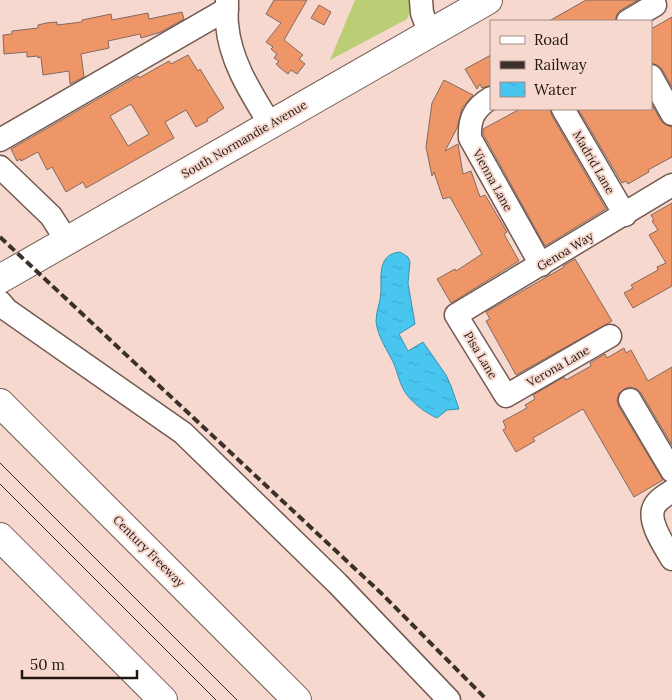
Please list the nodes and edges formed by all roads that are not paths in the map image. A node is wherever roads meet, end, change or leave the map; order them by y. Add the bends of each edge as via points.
1 (421, 0) edge
2 (488, 0) edge
3 (227, 5) edge
4 (655, 5) dead end
5 (630, 20) edge
6 (430, 34) junction
7 (652, 78) edge
8 (490, 99) edge
9 (564, 110) edge
10 (672, 114) edge
11 (270, 124) junction
12 (0, 140) edge
13 (0, 167) edge
14 (672, 186) edge
15 (625, 215) junction
16 (67, 241) junction
17 (541, 264) junction
18 (0, 279) edge
19 (0, 302) edge
20 (456, 315) joint
21 (610, 336) dead end
22 (506, 396) joint
23 (630, 400) dead end
24 (0, 402) edge
25 (672, 471) edge
26 (672, 491) edge
27 (0, 537) edge
28 (672, 560) edge
29 (163, 700) edge
30 (297, 700) edge
31 (449, 700) edge

1 - 6 street
2 - 6 main road, South Normandie Avenue
3 - 11 street via 232,51 243,78
3 - 12 street
4 - 5 street
6 - 11 main road, South Normandie Avenue
7 - 10 street
8 - 17 street, Vienna Lane via 474,113 469,125 470,138
9 - 15 street, Madrid Lane
11 - 16 main road, South Normandie Avenue
13 - 16 street via 51,216
14 - 15 street, Genoa Way
15 - 17 street, Genoa Way
16 - 18 main road, South Normandie Avenue
17 - 20 street, Genoa Way
19 - 31 street via 182,433 337,583
20 - 22 street, Pisa Lane
21 - 22 street, Verona Lane
23 - 25 street
24 - 30 main road, Century Freeway
26 - 28 street via 654,507 652,517 657,534
27 - 29 main road

